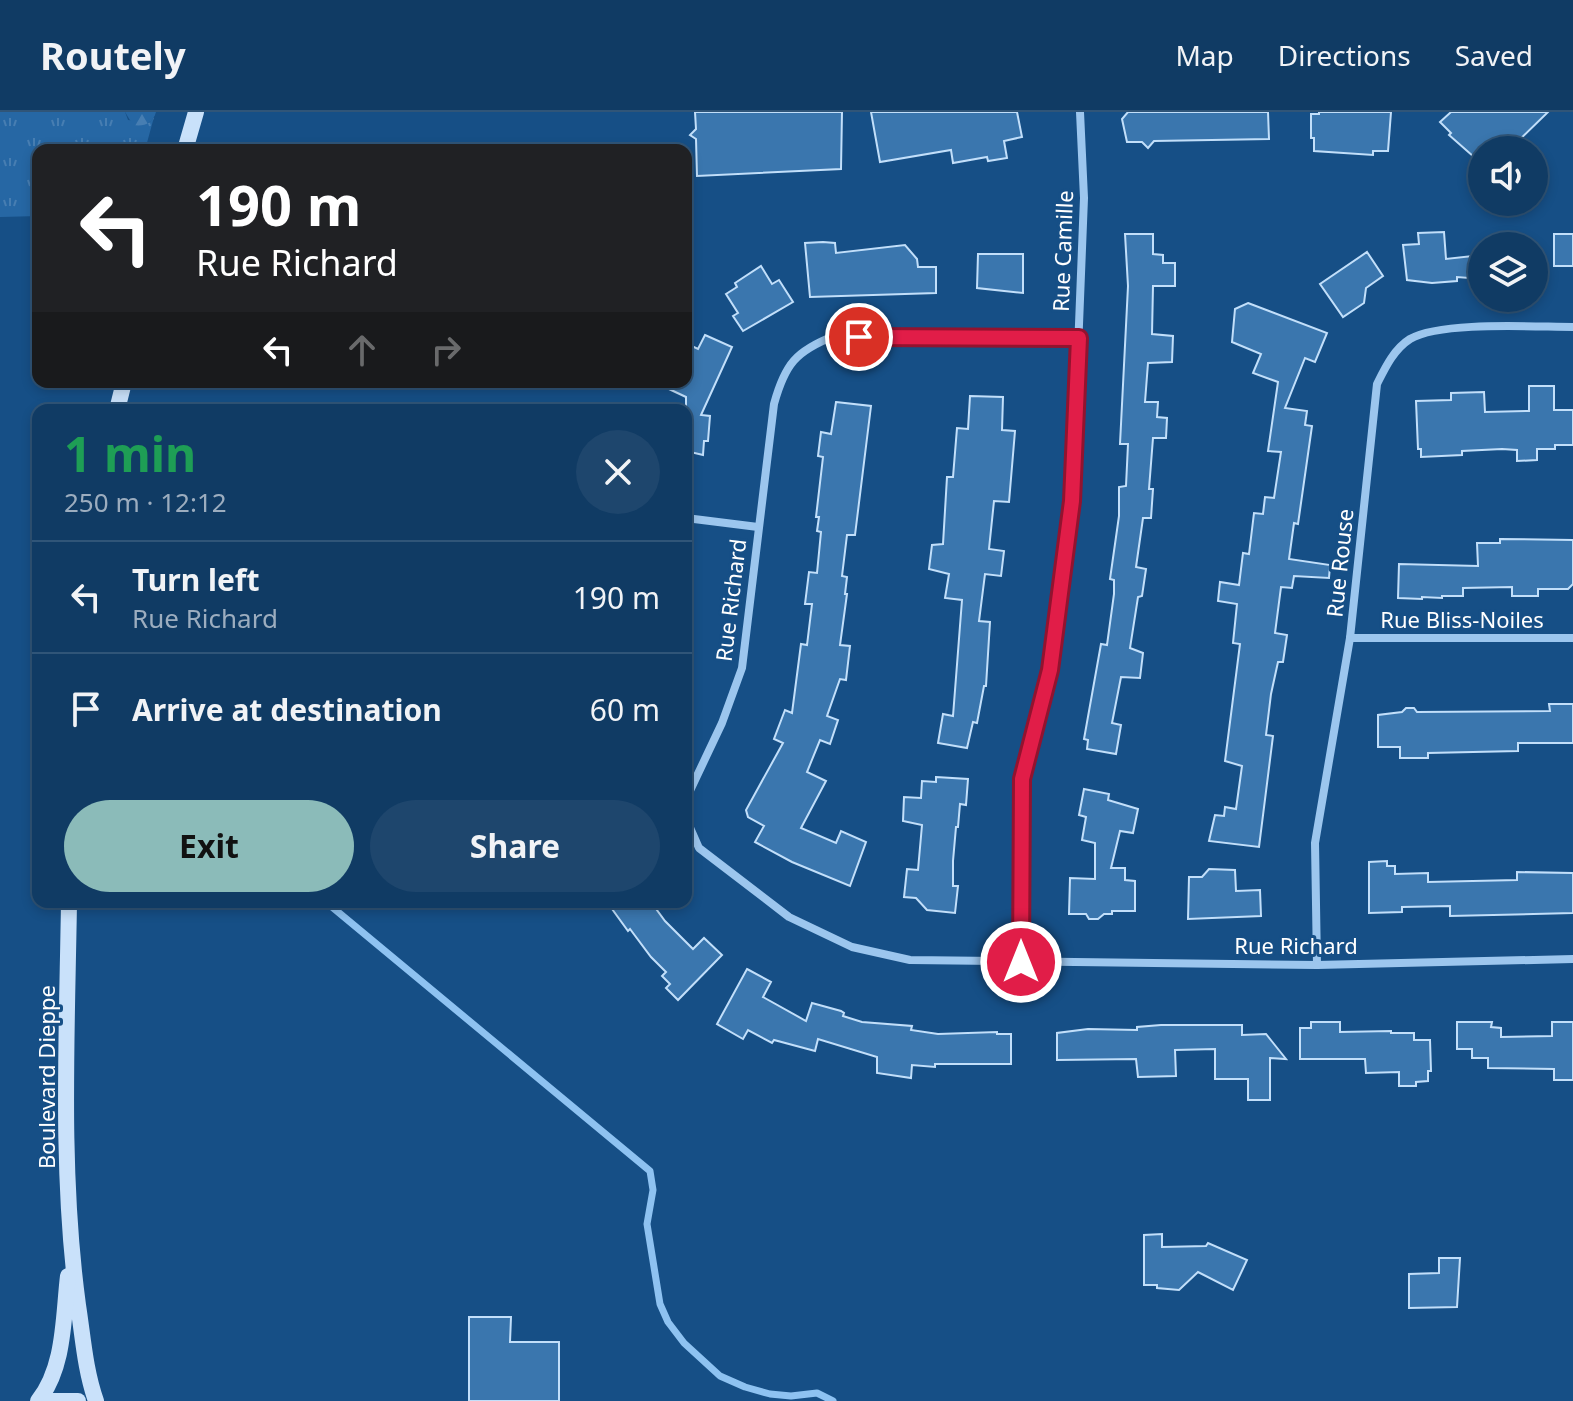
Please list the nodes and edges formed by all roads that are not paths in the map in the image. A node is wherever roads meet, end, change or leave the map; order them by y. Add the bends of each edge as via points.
1 (196, 112) edge
2 (1080, 112) edge
3 (187, 144) edge
4 (1573, 327) edge
5 (1079, 338) junction
6 (692, 519) edge
7 (758, 527) junction
8 (1350, 638) junction
9 (1573, 638) edge
10 (692, 786) edge
11 (692, 832) edge
12 (69, 908) edge
13 (1573, 959) edge
14 (1021, 962) junction
15 (1317, 965) junction
16 (70, 1251) junction
17 (38, 1401) edge
18 (51, 1401) edge
19 (78, 1401) edge
20 (96, 1401) edge

1 - 3 main road
2 - 5 street, Rue Camille via 1084,198
4 - 8 street, Rue Rouse via 1436,329 1409,340 1388,361 1377,384
5 - 7 street, Rue Richard via 834,336 811,345 794,357 781,378
5 - 14 street, Rue Camille via 1072,501 1050,670 1022,779
6 - 7 street
7 - 10 street, Rue Richard via 742,668
8 - 9 street, Rue Bliss-Noiles
8 - 15 street, Rue Rouse via 1315,843
11 - 14 street, Rue Richard via 699,848 789,917 852,947 910,960
12 - 16 main road, Boulevard Dieppe
13 - 15 street, Rue Richard
14 - 15 street, Rue Richard
16 - 17 main road via 58,1358
16 - 20 main road
18 - 19 main road

